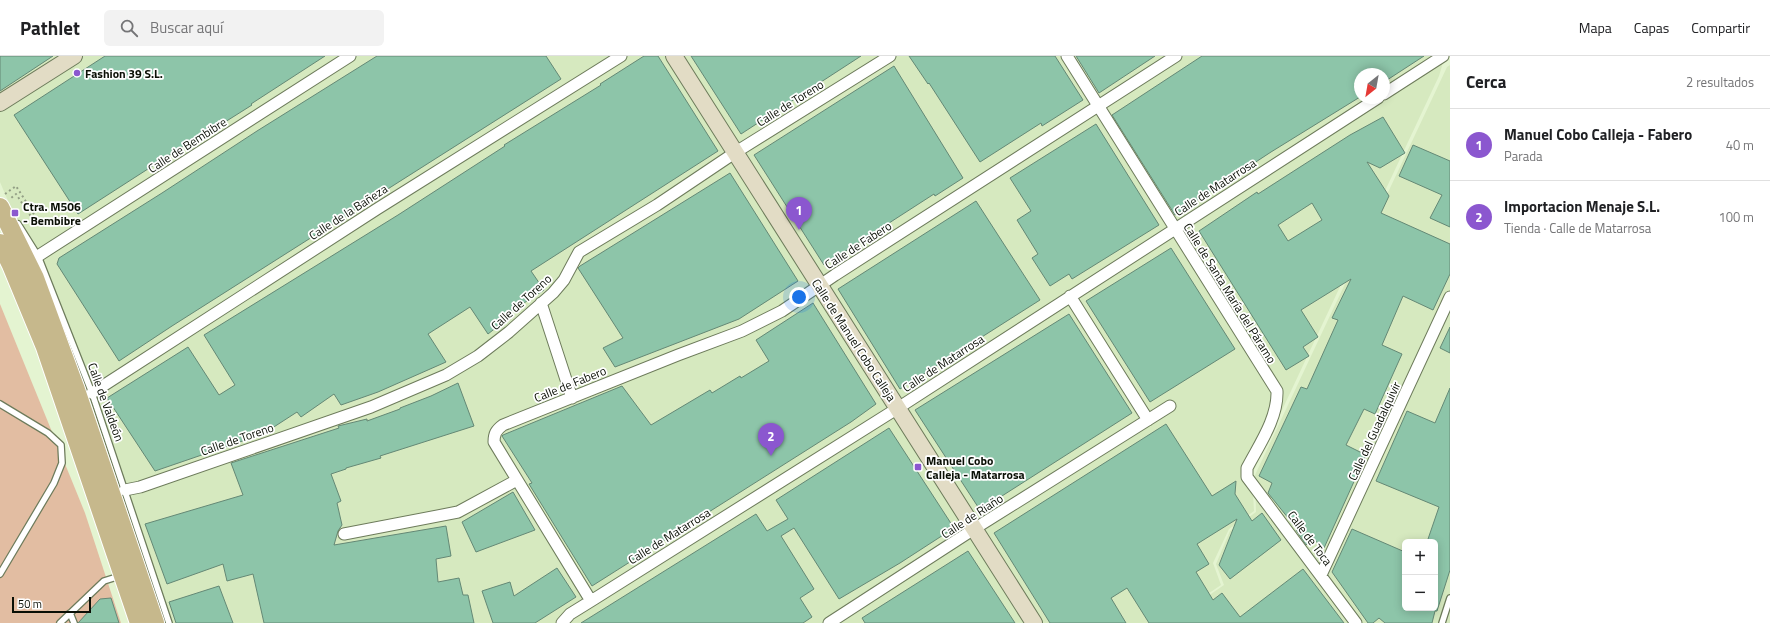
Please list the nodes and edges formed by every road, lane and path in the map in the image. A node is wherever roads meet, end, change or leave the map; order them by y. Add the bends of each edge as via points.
1 (74, 56) edge
2 (350, 56) edge
3 (620, 56) edge
4 (674, 56) edge
5 (890, 56) edge
6 (1067, 56) edge
7 (1176, 56) edge
8 (1444, 56) edge
9 (1390, 90) edge
10 (0, 103) edge
11 (1369, 104) edge
12 (1098, 105) junction
13 (736, 152) junction
14 (4, 205) edge
15 (1174, 229) junction
16 (0, 243) edge
17 (38, 256) junction
18 (819, 285) junction
19 (1070, 296) junction
20 (1450, 297) edge
21 (541, 303) junction
22 (92, 393) junction
23 (572, 398) junction
24 (0, 404) edge
25 (1170, 406) dead end
26 (898, 408) junction
27 (1148, 420) junction
28 (1248, 468) joint
29 (517, 480) junction
30 (125, 490) junction
31 (974, 529) junction
32 (344, 534) dead end
33 (0, 574) edge
34 (122, 575) junction
35 (1321, 575) junction
36 (1450, 598) edge
37 (591, 600) junction
38 (70, 613) junction
39 (60, 623) edge
40 (74, 623) edge
41 (139, 623) edge
42 (154, 623) edge
43 (169, 623) edge
44 (562, 623) edge
45 (829, 623) edge
46 (1034, 623) edge
47 (1356, 623) edge
48 (1442, 623) edge

1 - 10 street
2 - 17 street, Calle de Bembibre
3 - 22 street, Calle de la Bañeza
4 - 13 street, Calle de Manuel Cobo Calleja
5 - 13 street, Calle de Toreno
6 - 12 street, Calle de Santa María del Páramo
7 - 12 street, Calle de Fabero
8 - 9 street
11 - 15 street, Calle de Matarrosa
12 - 15 street, Calle de Santa María del Páramo
12 - 18 street, Calle de Fabero
13 - 18 street, Calle de Manuel Cobo Calleja
13 - 21 street, Calle de Toreno via 658,205 579,252 564,280
14 - 14 path via 16,194 36,224 39,222 16,186
14 - 17 lane, Calle de Valdeón
14 - 42 main road via 35,278 75,387
15 - 19 street, Calle de Matarrosa
15 - 28 street, Calle de Santa María del Páramo via 1277,391 1277,403 1273,414
16 - 34 main road via 45,347
17 - 22 lane, Calle de Valdeón
18 - 23 street, Calle de Fabero via 782,311 742,331
18 - 26 street, Calle de Manuel Cobo Calleja
19 - 26 street, Calle de Matarrosa
19 - 27 street
20 - 35 street, Calle del Guadalquivir
21 - 23 street
21 - 30 street, Calle de Toreno via 478,356 446,375 326,422
22 - 30 lane, Calle de Valdeón
23 - 29 street, Calle de Fabero via 503,425 497,430 494,442
24 - 33 lane via 48,433 61,445 62,463 54,483
25 - 27 street, Calle de Riaño
26 - 31 street, Calle de Manuel Cobo Calleja
26 - 37 street, Calle de Matarrosa
27 - 31 street, Calle de Riaño
28 - 35 street, Calle de Toca via 1247,478
29 - 32 street via 458,512
29 - 37 street
30 - 43 lane, Calle de Valdeón
31 - 45 street, Calle de Riaño
31 - 46 street, Calle de Manuel Cobo Calleja
34 - 38 lane via 104,581
34 - 41 main road
35 - 47 street, Calle de Toca
36 - 48 lane
37 - 44 street, Calle de Matarrosa via 570,614
38 - 39 lane
38 - 40 lane

